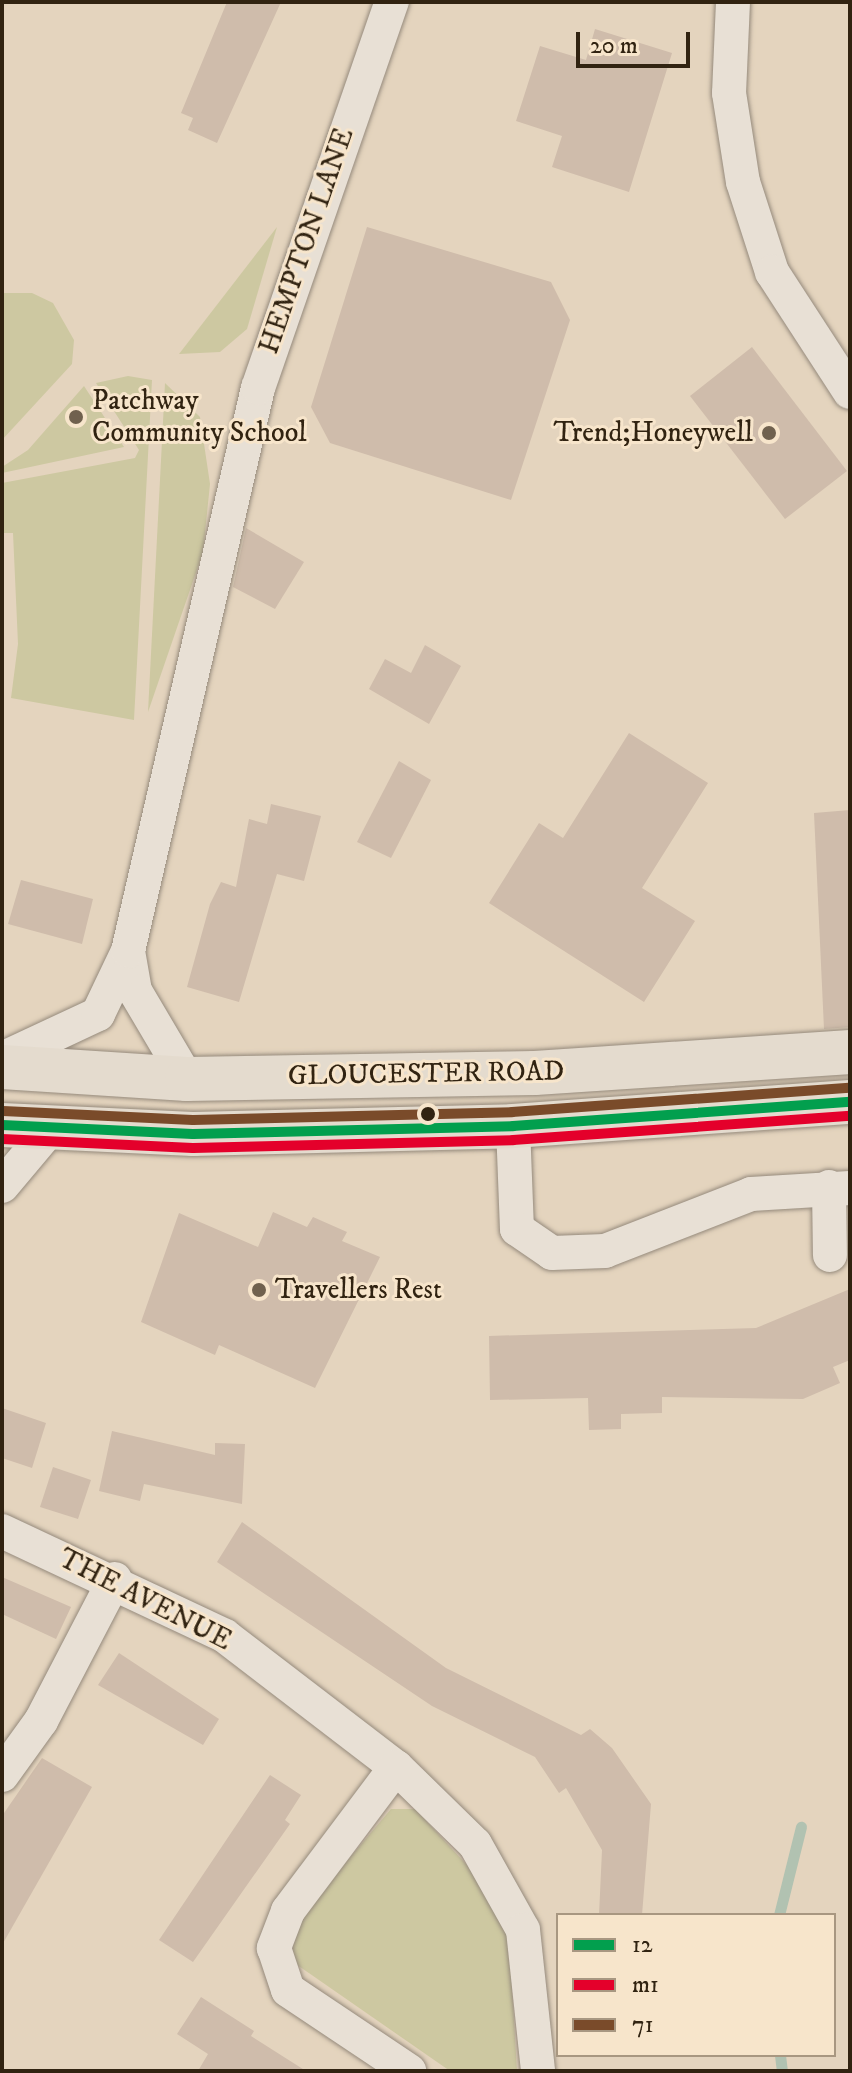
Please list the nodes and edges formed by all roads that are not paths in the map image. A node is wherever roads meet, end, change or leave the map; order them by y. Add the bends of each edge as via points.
1 (392, 2) edge
2 (733, 2) edge
3 (850, 392) edge
4 (128, 951) junction
5 (850, 1052) edge
6 (2, 1059) edge
7 (2, 1067) edge
8 (187, 1079) junction
9 (850, 1102) edge
10 (2, 1125) edge
11 (513, 1126) junction
12 (50, 1129) junction
13 (2, 1186) edge
14 (839, 1188) edge
15 (830, 1255) dead end
16 (2, 1531) edge
17 (115, 1579) junction
18 (396, 1767) junction
19 (2, 1775) edge
20 (409, 2071) edge
21 (538, 2071) edge

1 - 4 street, HEMPTON LANE via 258,388
2 - 3 street via 729,93 743,182 772,272
4 - 6 street, HEMPTON LANE via 98,1014
4 - 8 street, HEMPTON LANE via 135,991
5 - 8 main road, GLOUCESTER ROAD via 535,1073
7 - 8 main road, GLOUCESTER ROAD
9 - 11 main road, GLOUCESTER ROAD
10 - 12 main road, GLOUCESTER ROAD
11 - 12 main road, GLOUCESTER ROAD via 193,1134
11 - 14 street via 517,1229 552,1253 581,1256 634,1243 751,1194
12 - 13 street
14 - 15 street
16 - 17 street, THE AVENUE
17 - 18 street, THE AVENUE via 225,1636
17 - 19 street via 41,1721
18 - 20 street via 288,1911 274,1948 288,1990
18 - 21 street, THE AVENUE via 475,1844 514,1904

